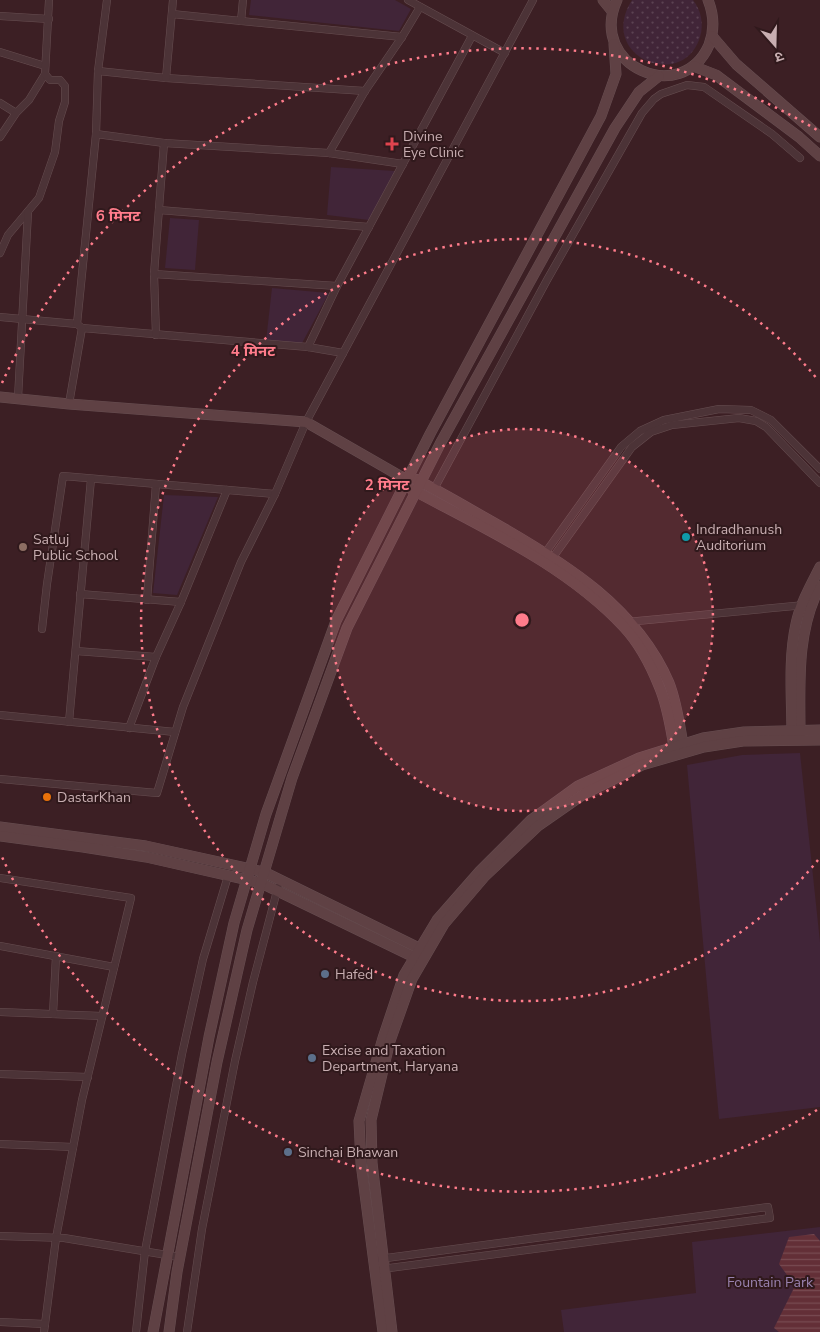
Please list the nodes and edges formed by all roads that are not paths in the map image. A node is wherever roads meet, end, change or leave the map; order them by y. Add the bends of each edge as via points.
1 (49, 0) edge
2 (107, 0) edge
3 (173, 0) edge
4 (243, 0) edge
5 (408, 0) edge
6 (533, 0) edge
7 (603, 0) edge
8 (617, 0) edge
9 (708, 0) edge
10 (420, 7) junction
11 (612, 11) junction
12 (172, 14) junction
13 (0, 16) edge
14 (49, 19) junction
15 (241, 21) junction
16 (472, 36) junction
17 (712, 36) junction
18 (402, 37) junction
19 (614, 44) junction
20 (0, 52) edge
21 (505, 53) junction
22 (693, 66) junction
23 (45, 70) junction
24 (98, 71) junction
25 (659, 76) junction
26 (166, 78) junction
27 (365, 91) junction
28 (0, 103) edge
29 (16, 114) junction
30 (96, 134) junction
31 (0, 137) edge
32 (820, 137) edge
33 (164, 143) junction
34 (329, 153) junction
35 (820, 156) edge
36 (800, 158) dead end
37 (403, 164) junction
38 (159, 210) junction
39 (28, 211) junction
40 (369, 227) junction
41 (0, 253) edge
42 (154, 274) junction
43 (337, 286) junction
44 (0, 318) edge
45 (23, 319) junction
46 (79, 326) junction
47 (156, 335) junction
48 (308, 347) junction
49 (343, 354) junction
50 (0, 397) edge
51 (18, 398) junction
52 (69, 404) junction
53 (306, 422) junction
54 (820, 469) edge
55 (91, 478) junction
56 (407, 480) junction
57 (420, 482) junction
58 (820, 482) edge
59 (156, 484) junction
60 (434, 489) junction
61 (226, 490) junction
62 (416, 491) junction
63 (275, 494) junction
64 (546, 559) junction
65 (820, 566) edge
66 (820, 586) edge
67 (80, 594) junction
68 (147, 600) junction
69 (181, 602) junction
70 (813, 603) junction
71 (802, 606) junction
72 (619, 622) junction
73 (631, 623) junction
74 (42, 629) dead end
75 (76, 650) junction
76 (156, 657) junction
77 (0, 715) edge
78 (69, 722) junction
79 (129, 728) junction
80 (820, 730) edge
81 (174, 732) junction
82 (796, 735) junction
83 (820, 740) edge
84 (679, 750) junction
85 (0, 779) edge
86 (0, 827) edge
87 (0, 836) edge
88 (250, 868) junction
89 (264, 872) junction
90 (228, 876) junction
91 (0, 878) edge
92 (247, 880) junction
93 (281, 880) junction
94 (261, 883) junction
95 (277, 891) junction
96 (0, 946) edge
97 (420, 954) junction
98 (56, 956) junction
99 (114, 967) junction
100 (0, 1012) edge
101 (53, 1014) junction
102 (102, 1016) junction
103 (0, 1074) edge
104 (88, 1077) junction
105 (0, 1144) edge
106 (73, 1147) junction
107 (0, 1236) edge
108 (56, 1238) junction
109 (146, 1251) junction
110 (167, 1255) junction
111 (179, 1257) junction
112 (379, 1264) junction
113 (0, 1322) edge
114 (46, 1324) junction
115 (44, 1332) edge
116 (136, 1332) edge
117 (152, 1332) edge
118 (169, 1332) edge
119 (187, 1332) edge
120 (383, 1332) edge
121 (392, 1332) edge

1 - 14 street
2 - 24 street
3 - 12 street
4 - 15 street
5 - 10 street
6 - 21 street
7 - 11 street
8 - 11 street
9 - 17 street via 714,22
10 - 16 street
10 - 18 street
11 - 19 street via 610,24
12 - 15 street
12 - 26 street
13 - 14 street
14 - 23 street
15 - 18 street
16 - 21 street
16 - 37 street
17 - 22 street via 705,52
17 - 32 street via 736,64
18 - 27 street
19 - 25 street via 624,59 640,71
19 - 56 street via 616,74 601,116
20 - 23 street
21 - 49 street
22 - 25 street via 675,74
22 - 35 street via 716,75
23 - 29 street via 29,100
23 - 39 street via 50,80 60,80 65,86 65,102 48,176 39,198
24 - 26 street
24 - 30 street
25 - 57 street via 639,92 615,128
26 - 27 street
27 - 34 street
28 - 29 street
29 - 31 street
30 - 33 street
30 - 46 street
33 - 34 street
33 - 38 street
34 - 37 street
36 - 60 street via 772,134 704,87 687,86 654,99 642,113 581,220
37 - 40 street
38 - 40 street
38 - 42 street
39 - 41 street via 8,235
39 - 45 street
40 - 43 street
42 - 43 street
42 - 47 street
43 - 48 street
44 - 45 street
45 - 46 street
45 - 51 street
46 - 47 street
46 - 52 street
47 - 48 street
48 - 49 street
49 - 53 street
50 - 51 street
51 - 52 street
52 - 53 street
53 - 56 street
53 - 63 street
54 - 64 street via 771,420 751,410 719,409 664,420 640,431 621,447
55 - 59 street
55 - 67 street
55 - 74 street via 63,476
56 - 57 street
56 - 62 street
56 - 88 street via 336,621 266,814
57 - 60 street
57 - 62 street
58 - 64 street via 766,427 756,421 739,418 660,428 632,446
59 - 61 street
59 - 68 street
60 - 64 street
61 - 63 street
61 - 69 street
62 - 64 street
62 - 89 street via 347,628 292,778
63 - 81 street via 240,562
64 - 72 street
64 - 73 street via 577,575
65 - 71 street
66 - 70 street
67 - 68 street
67 - 75 street
68 - 69 street
69 - 76 street
70 - 71 street
70 - 82 street via 805,624
71 - 73 street
71 - 82 street via 796,623 792,657
72 - 73 street
72 - 84 street via 649,663
73 - 84 street via 657,659 669,684
75 - 76 street
75 - 78 street
76 - 79 street
77 - 78 street
78 - 79 street
79 - 81 street
80 - 82 street
81 - 85 street via 157,793
82 - 83 street
82 - 84 street via 744,732 703,738
84 - 97 street via 584,794 538,826 485,876
86 - 88 street via 146,846
87 - 90 street via 146,857
88 - 89 street
88 - 92 street
89 - 93 street
89 - 94 street
90 - 92 street
90 - 109 street via 195,990
91 - 99 street via 131,898
92 - 94 street
92 - 110 street via 234,923 209,1037
93 - 95 street
93 - 97 street
94 - 95 street
94 - 111 street via 217,1062
95 - 97 street
95 - 119 street via 233,1069 202,1229
96 - 98 street
97 - 112 street via 360,1121 361,1163
98 - 99 street
98 - 101 street
99 - 102 street
100 - 101 street
101 - 102 street
102 - 104 street
103 - 104 street
104 - 106 street
105 - 106 street
106 - 108 street
107 - 108 street
108 - 109 street
108 - 114 street
109 - 110 street
109 - 116 street
110 - 111 street
110 - 117 street
111 - 118 street
112 - 112 street via 768,1208 770,1218
112 - 120 street
112 - 121 street
113 - 114 street
114 - 115 street

